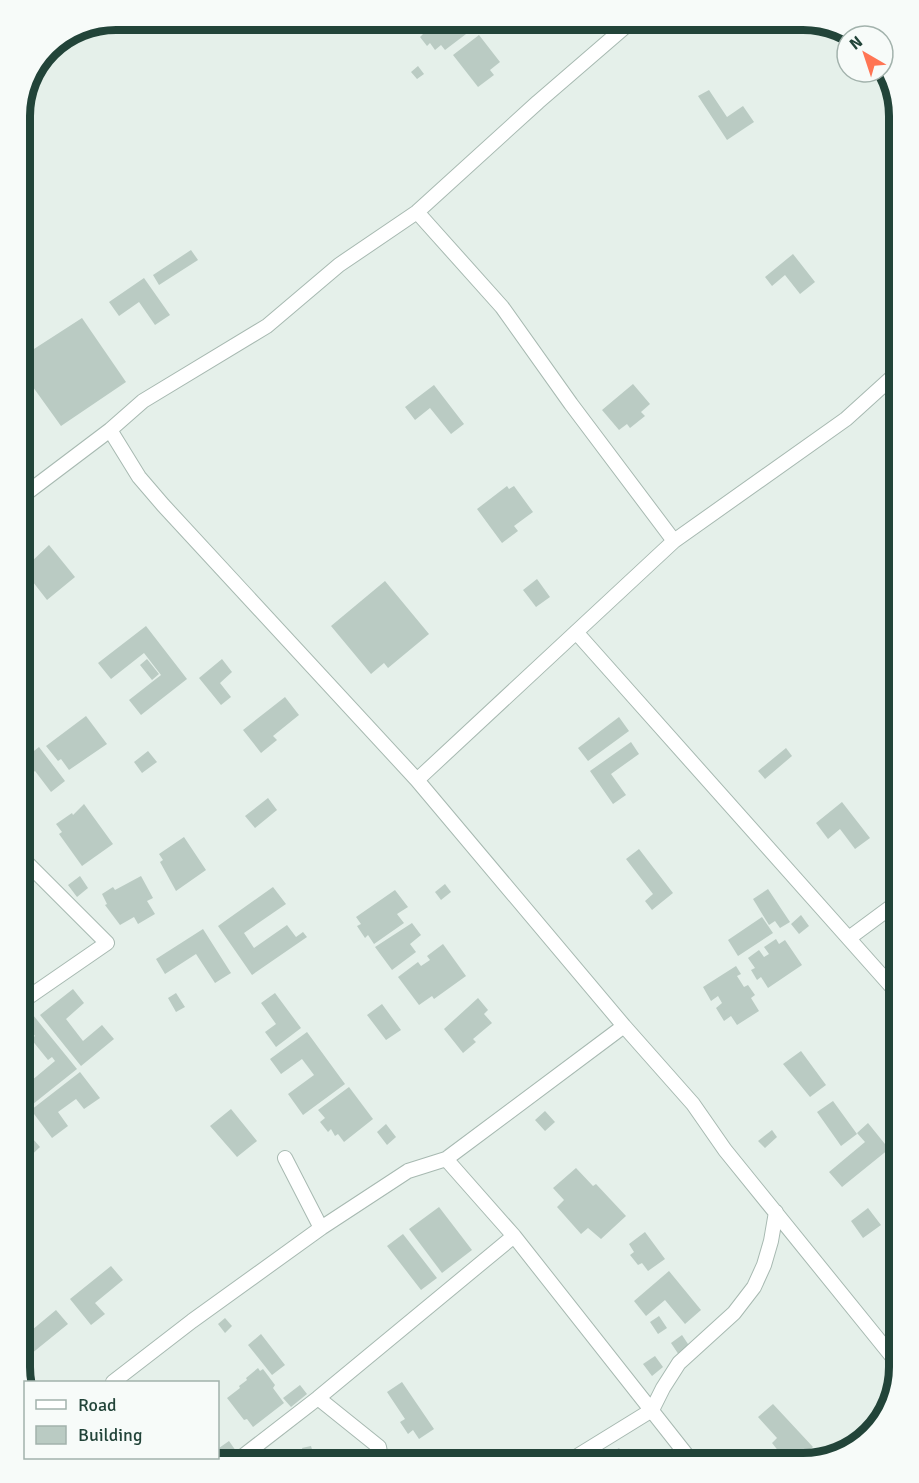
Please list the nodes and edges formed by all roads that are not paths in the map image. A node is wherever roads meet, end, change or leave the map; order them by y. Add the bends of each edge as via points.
1 (621, 30) edge
2 (417, 212) junction
3 (889, 381) edge
4 (110, 430) junction
5 (30, 490) edge
6 (674, 541) junction
7 (576, 632) junction
8 (417, 780) junction
9 (30, 866) edge
10 (889, 909) edge
11 (849, 938) junction
12 (889, 982) edge
13 (30, 996) edge
14 (624, 1026) junction
15 (285, 1158) dead end
16 (446, 1159) junction
17 (776, 1212) junction
18 (321, 1228) junction
19 (514, 1236) junction
20 (889, 1351) edge
21 (115, 1381) edge
22 (318, 1398) junction
23 (652, 1410) junction
24 (247, 1453) edge
25 (380, 1453) edge
26 (582, 1453) edge
27 (685, 1453) edge

1 - 2 street
2 - 4 street via 339,265 267,326 143,401
2 - 6 street via 502,307
3 - 6 street via 846,419
4 - 5 street
4 - 8 street via 139,477 163,505
6 - 7 street
7 - 8 street
7 - 11 street
8 - 14 street
9 - 13 street via 108,943
10 - 11 street
11 - 12 street
14 - 16 street
14 - 17 street via 693,1104
15 - 18 street
16 - 18 street via 408,1171
16 - 19 street
17 - 20 street
17 - 23 street via 764,1265 754,1287 734,1313 679,1363
18 - 21 street
19 - 22 street
19 - 23 street
22 - 24 street
22 - 25 street via 379,1447
23 - 26 street
23 - 27 street

